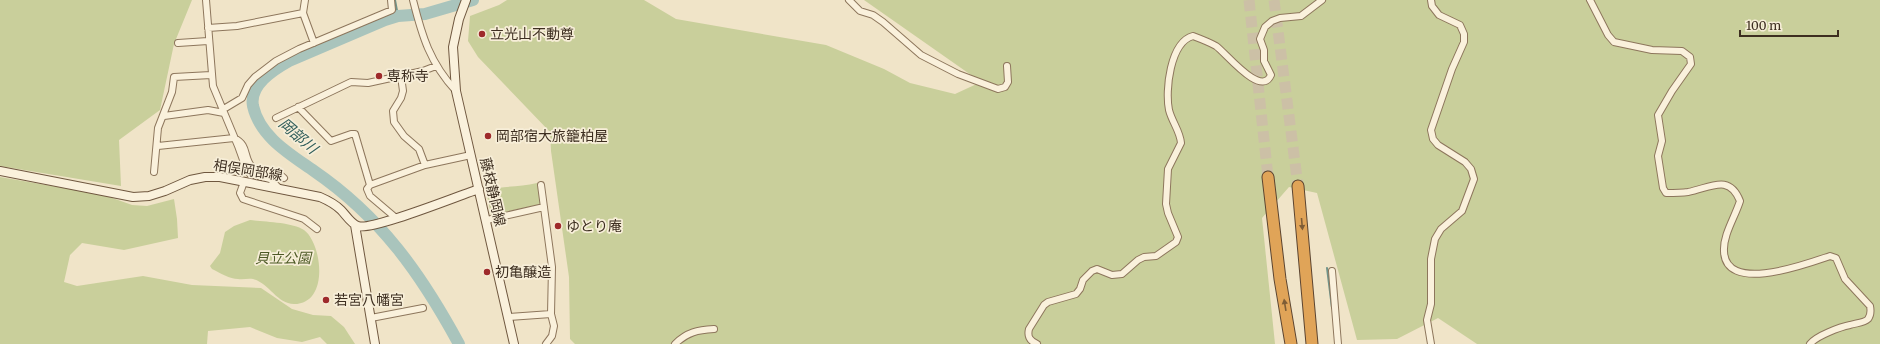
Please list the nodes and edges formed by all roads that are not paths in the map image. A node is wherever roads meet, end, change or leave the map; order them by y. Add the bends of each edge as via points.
1 (206, 0) edge
2 (305, 0) edge
3 (391, 0) edge
4 (466, 0) edge
5 (849, 0) edge
6 (1322, 0) edge
7 (1431, 0) edge
8 (1590, 0) edge
9 (413, 2) edge
10 (303, 13) junction
11 (208, 28) junction
12 (208, 41) junction
13 (178, 43) dead end
14 (314, 43) junction
15 (436, 66) junction
16 (1007, 66) dead end
17 (211, 75) junction
18 (401, 76) junction
19 (456, 91) junction
20 (298, 107) junction
21 (223, 111) junction
22 (164, 116) junction
23 (276, 118) dead end
24 (234, 138) junction
25 (158, 146) junction
26 (471, 155) junction
27 (425, 165) junction
28 (0, 171) edge
29 (154, 172) dead end
30 (1268, 177) tunnel mouth
31 (284, 178) dead end
32 (244, 182) junction
33 (370, 185) junction
34 (541, 185) dead end
35 (1298, 186) tunnel mouth
36 (279, 188) junction
37 (479, 189) junction
38 (544, 207) junction
39 (392, 220) junction
40 (487, 220) junction
41 (355, 225) junction
42 (316, 229) dead end
43 (1332, 271) dead end
44 (423, 308) dead end
45 (550, 314) junction
46 (509, 317) junction
47 (371, 318) junction
48 (714, 329) dead end
49 (375, 344) edge
50 (514, 344) edge
51 (546, 344) edge
52 (675, 344) edge
53 (1037, 344) edge
54 (1291, 344) edge
55 (1312, 344) edge
56 (1338, 344) edge
57 (1430, 344) edge
58 (1810, 344) edge

1 - 11 street
2 - 10 street
3 - 14 street via 392,10
4 - 19 main road, 藤枝静岡線 via 453,47
5 - 16 street via 860,11 883,22 921,55 958,74 998,89 1008,82
6 - 53 street via 1301,16 1280,18 1265,27 1260,39 1264,61 1271,75 1266,82 1254,80 1217,46 1193,36 1183,41 1171,63 1168,103 1180,137 1178,150 1168,170 1166,204 1178,237 1176,242 1156,256 1138,260 1122,274 1112,275 1097,269 1092,271 1083,280 1076,294 1048,302 1028,334
7 - 57 street via 1439,15 1460,25 1464,42 1431,130 1438,145 1466,162 1474,178 1462,211 1441,229 1435,239 1431,259 1431,304 1427,320
8 - 58 street via 1614,42 1652,50 1682,51 1690,57 1691,64 1658,116 1662,141 1658,156 1662,188 1666,193 1687,192 1718,184 1729,185 1737,193 1740,201 1724,250 1730,266 1740,271 1768,273 1830,256 1836,258 1845,279 1870,306 1871,312 1862,323 1831,332
9 - 15 street via 426,48
10 - 11 street via 237,26
10 - 14 street
11 - 12 street
12 - 13 street
12 - 17 street
14 - 21 street via 266,68 248,86 242,98
15 - 18 street
15 - 19 street
17 - 21 street via 212,86
17 - 22 street via 174,77
18 - 20 street via 368,83 351,82
18 - 27 street via 401,98 393,111 394,122 404,136 419,149
19 - 26 main road, 藤枝静岡線
20 - 23 street
20 - 33 street via 331,141 355,134
21 - 22 street via 208,110
21 - 24 street
22 - 25 street via 158,128
24 - 25 street
24 - 31 street via 244,144 252,166 256,169 274,171
24 - 36 street via 246,171 270,179
25 - 29 street
26 - 27 street
26 - 37 main road, 藤枝静岡線
27 - 33 street
28 - 32 main road, 相俣岡部線 via 133,197 149,196 205,177
54 -> 30 highway via 1280,279
32 - 36 main road, 相俣岡部線
32 - 42 street via 240,193 244,199 304,219
33 - 39 street via 367,189 370,196
34 - 38 street
35 -> 55 highway
36 - 41 main road, 相俣岡部線 via 320,196 340,209
37 - 39 main road
37 - 40 main road, 藤枝静岡線
38 - 40 street
38 - 45 street via 552,267
39 - 41 main road via 366,227
40 - 46 main road, 藤枝静岡線
41 - 47 main road
43 - 56 street
44 - 47 street
45 - 46 street
45 - 51 street via 554,332
46 - 50 main road, 藤枝静岡線
47 - 49 main road
48 - 52 street via 690,332

